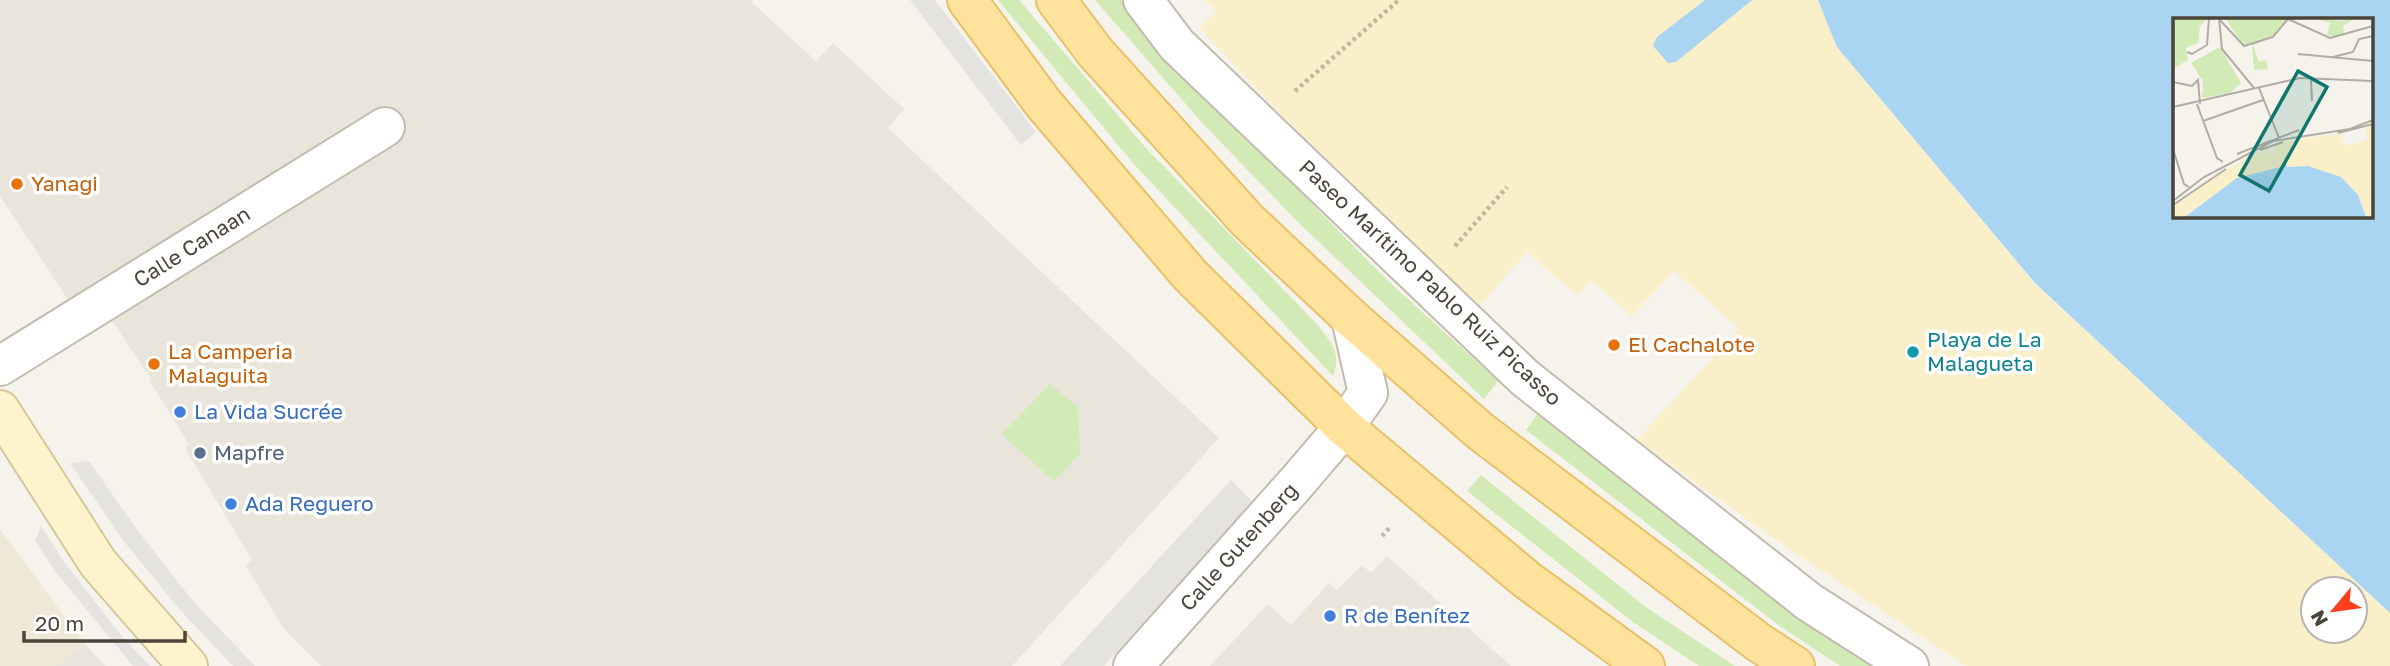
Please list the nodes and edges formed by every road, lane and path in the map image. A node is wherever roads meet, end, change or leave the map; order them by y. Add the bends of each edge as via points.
1 (967, 0) edge
2 (1056, 0) edge
3 (1143, 0) edge
4 (1399, 0) edge
5 (1292, 94) dead end
6 (385, 127) dead end
7 (1351, 318) junction
8 (0, 366) edge
9 (0, 410) edge
10 (1344, 427) junction
11 (188, 666) edge
12 (1133, 666) edge
13 (1645, 666) edge
14 (1795, 666) edge
15 (1909, 666) edge

1 - 10 main road via 1043,103 1190,275
2 - 7 main road via 1095,52 1248,221
3 - 15 street, Paseo Marítimo Pablo Ruiz Picasso via 1177,45 1525,378 1809,601
4 - 5 path
6 - 8 street, Calle Canaan
7 - 10 street, Calle Gutenberg via 1368,393
7 - 14 main road via 1480,431
9 - 11 main road via 98,563
10 - 12 street, Calle Gutenberg
10 - 13 main road via 1527,580

